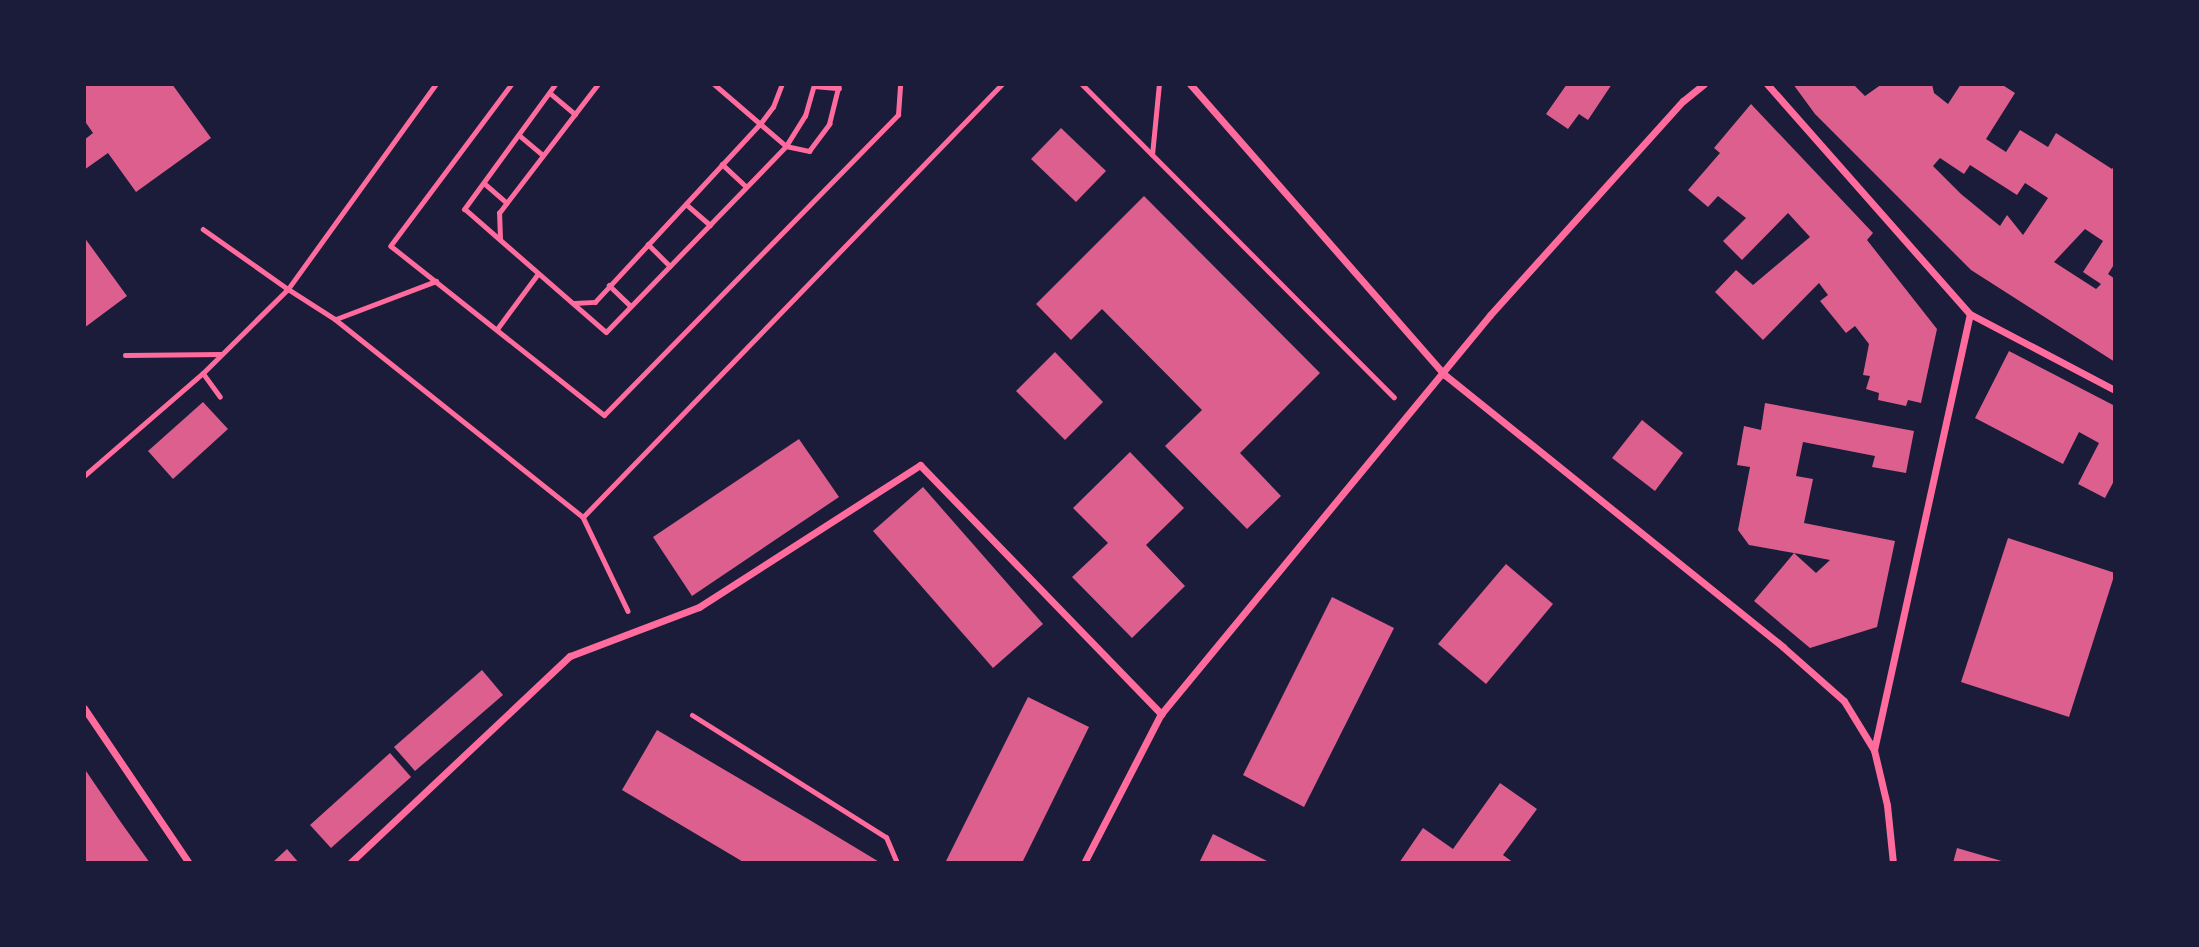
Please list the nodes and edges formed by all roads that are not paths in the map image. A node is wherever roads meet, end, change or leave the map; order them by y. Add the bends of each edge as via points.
1 (1190, 84) edge
2 (1704, 84) edge
3 (1768, 84) edge
4 (1970, 314) junction
5 (1445, 375) junction
6 (2115, 390) edge
7 (84, 708) edge
8 (1161, 714) junction
9 (692, 715) dead end
10 (1874, 750) junction
11 (189, 863) edge
12 (349, 863) edge
13 (897, 863) edge
14 (1084, 863) edge
15 (1894, 863) edge

1 - 5 street
2 - 5 street via 1683,101 1490,315
3 - 4 street
4 - 6 street
4 - 10 street
5 - 8 street
5 - 10 street via 1783,647 1844,701
7 - 11 street
8 - 12 street via 920,465 699,607 570,656
8 - 14 street
9 - 13 lane via 886,837
10 - 15 street

